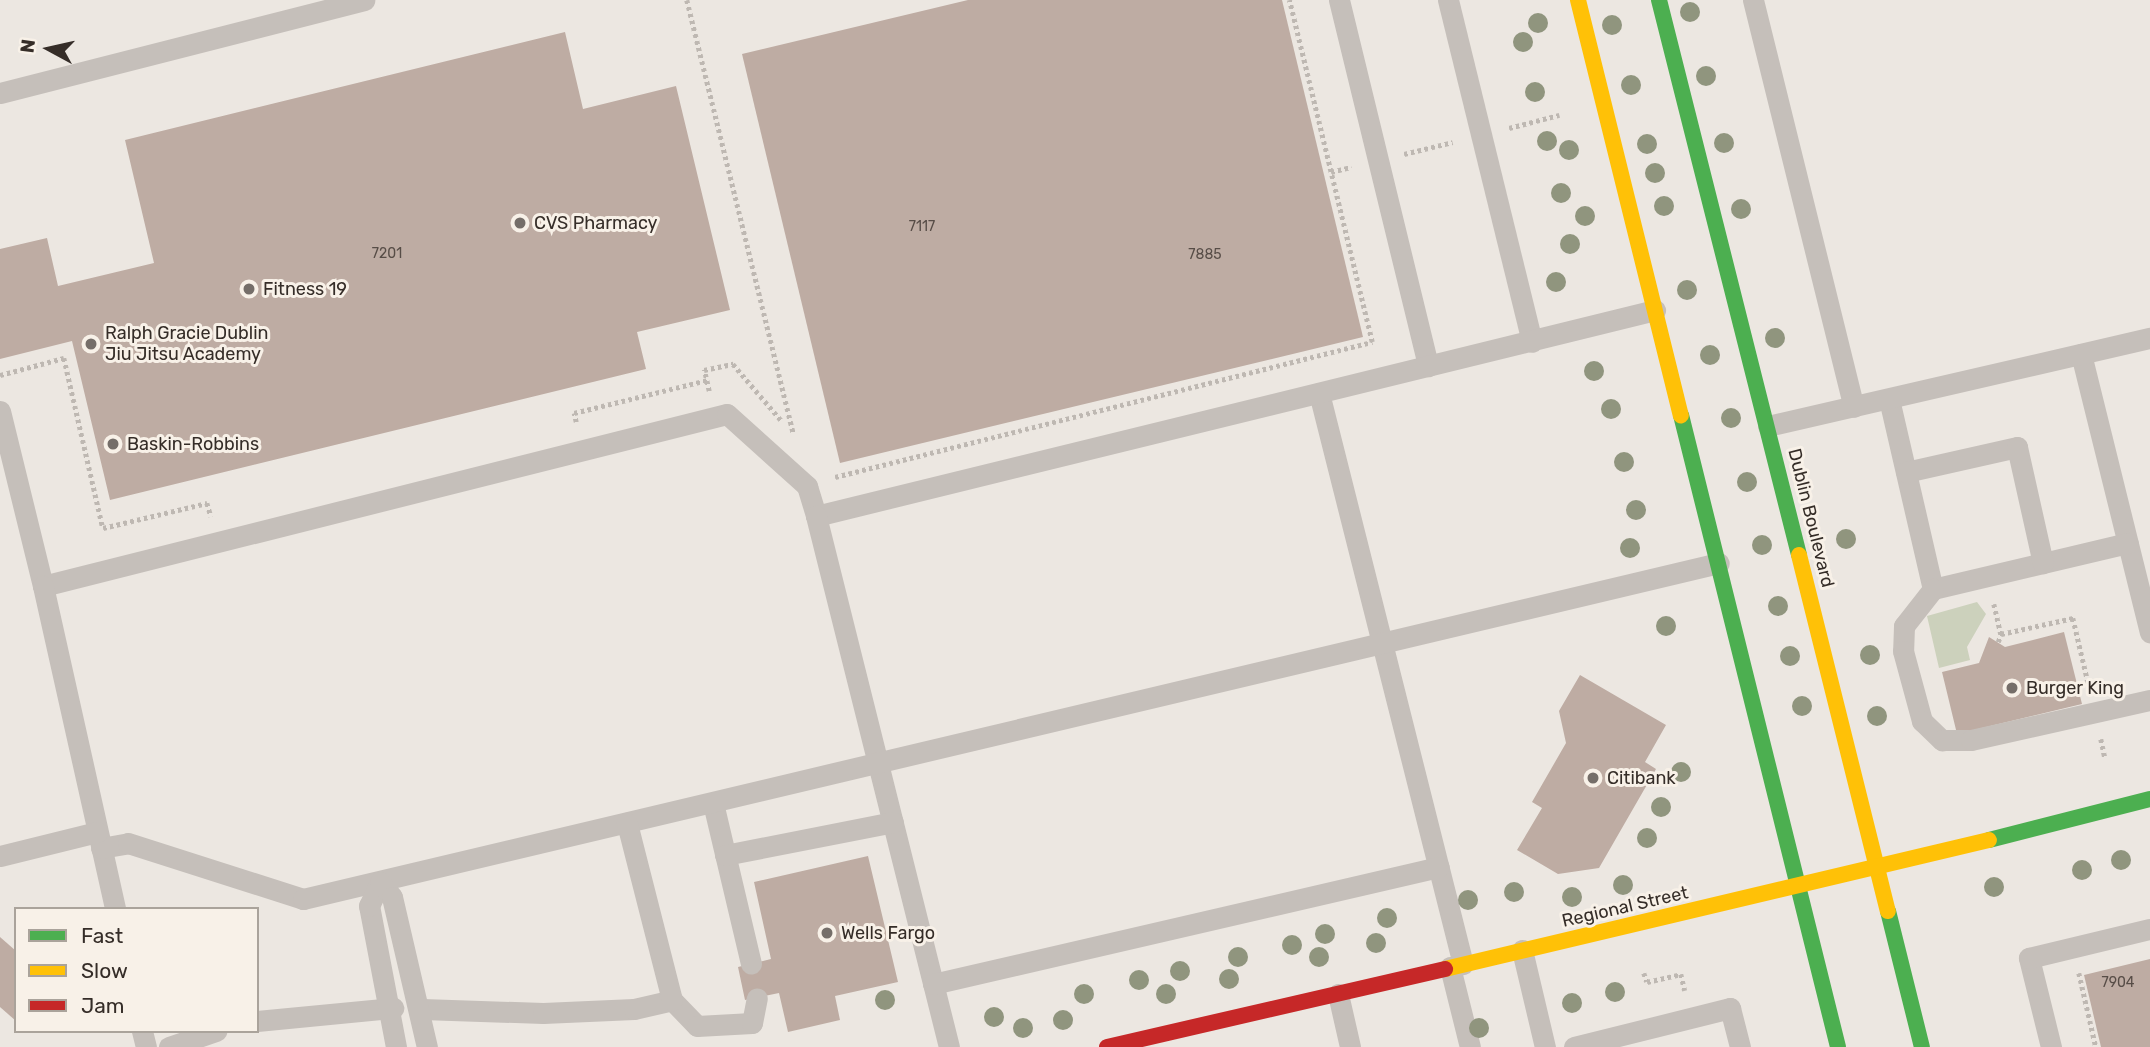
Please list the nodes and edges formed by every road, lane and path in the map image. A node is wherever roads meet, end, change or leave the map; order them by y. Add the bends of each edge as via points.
1 (364, 0) edge
2 (687, 0) edge
3 (1289, 0) edge
4 (1339, 0) edge
5 (1448, 0) edge
6 (1578, 0) edge
7 (1659, 0) edge
8 (1753, 0) edge
9 (0, 93) edge
10 (1559, 115) dead end
11 (1481, 135) junction
12 (1378, 160) junction
13 (1331, 172) junction
14 (1655, 310) junction
15 (2150, 338) edge
16 (1532, 342) junction
17 (2081, 354) junction
18 (1428, 366) junction
19 (0, 375) edge
20 (707, 380) junction
21 (1319, 393) junction
22 (1889, 399) junction
23 (1854, 407) junction
24 (0, 411) edge
25 (716, 417) junction
26 (1768, 426) junction
27 (577, 429) dead end
28 (793, 433) junction
29 (801, 442) dead end
30 (826, 468) dead end
31 (1906, 471) junction
32 (225, 515) dead end
33 (816, 516) junction
34 (2128, 543) junction
35 (1719, 563) junction
36 (2043, 563) junction
37 (43, 586) junction
38 (1933, 589) junction
39 (2150, 633) edge
40 (1998, 642) dead end
41 (1382, 644) junction
42 (2150, 700) edge
43 (2095, 712) junction
44 (2105, 758) dead end
45 (878, 764) junction
46 (2150, 799) edge
47 (713, 803) junction
48 (893, 822) junction
49 (627, 823) junction
50 (99, 840) junction
51 (725, 855) junction
52 (0, 856) edge
53 (1439, 867) junction
54 (1880, 868) junction
55 (380, 882) junction
56 (1798, 887) junction
57 (115, 907) edge
58 (2150, 929) edge
59 (1522, 950) junction
60 (751, 964) dead end
61 (1457, 966) junction
62 (2090, 968) dead end
63 (933, 984) junction
64 (1338, 993) junction
65 (757, 998) dead end
66 (672, 1000) junction
67 (393, 1008) junction
68 (422, 1009) junction
69 (259, 1021) edge
70 (210, 1033) edge
71 (169, 1047) edge
72 (396, 1047) edge
73 (426, 1047) edge
74 (949, 1047) edge
75 (1107, 1047) edge
76 (1350, 1047) edge
77 (1470, 1047) edge
78 (1545, 1047) edge
79 (1574, 1047) edge
80 (1740, 1047) edge
81 (1838, 1047) edge
82 (1922, 1047) edge
83 (2051, 1047) edge
84 (2096, 1047) edge

1 - 9 lane
2 - 28 path
3 - 13 path
4 - 12 lane
5 - 11 lane
6 - 14 main road
7 - 26 main road, Dublin Boulevard
8 - 23 lane
10 - 11 path
11 - 12 path
11 - 16 lane
12 - 13 path
12 - 18 lane
13 - 30 path via 1372,342 834,477
14 - 16 lane
14 - 35 main road
15 - 17 lane
16 - 18 lane
17 - 22 lane
17 - 34 lane
18 - 21 lane
19 - 32 path via 64,358 103,528 207,503 211,518
20 - 25 path
20 - 27 path via 574,413
20 - 28 path via 704,370 733,364
21 - 33 lane
21 - 41 lane
22 - 23 lane
22 - 31 lane
23 - 26 lane
24 - 37 lane
25 - 33 lane via 727,414 807,486
25 - 37 lane
26 - 54 main road, Dublin Boulevard
28 - 29 path
31 - 36 lane via 2017,447
31 - 38 lane
33 - 45 lane
34 - 36 lane
34 - 39 lane
35 - 41 lane
35 - 56 main road
36 - 38 lane
37 - 50 lane
38 - 43 lane via 1903,625 1903,652 1930,733 1954,743
40 - 43 path via 2001,634 2073,618
41 - 45 lane
41 - 53 lane
42 - 43 lane
43 - 44 path
45 - 47 lane
45 - 48 lane
46 - 54 main road, Regional Street
47 - 49 lane
47 - 51 lane
48 - 51 lane
48 - 63 lane
49 - 55 lane
49 - 66 lane
50 - 52 lane
50 - 55 lane via 128,843 303,899
50 - 57 lane
51 - 60 lane
53 - 61 lane
53 - 63 lane
54 - 56 main road, Regional Street
54 - 82 main road, Dublin Boulevard
55 - 67 lane via 369,906
55 - 68 lane via 392,897
56 - 59 main road, Regional Street
56 - 81 main road
58 - 83 lane via 2029,957
59 - 61 main road, Regional Street
59 - 78 lane
61 - 64 main road, Regional Street
61 - 77 lane
62 - 84 path via 2078,971
63 - 74 lane
64 - 75 main road, Regional Street
64 - 76 lane
65 - 66 lane via 752,1023 697,1026
66 - 68 lane via 634,1009 543,1013
67 - 69 lane
67 - 72 lane
68 - 73 lane
70 - 71 lane
79 - 80 lane via 1730,1008

